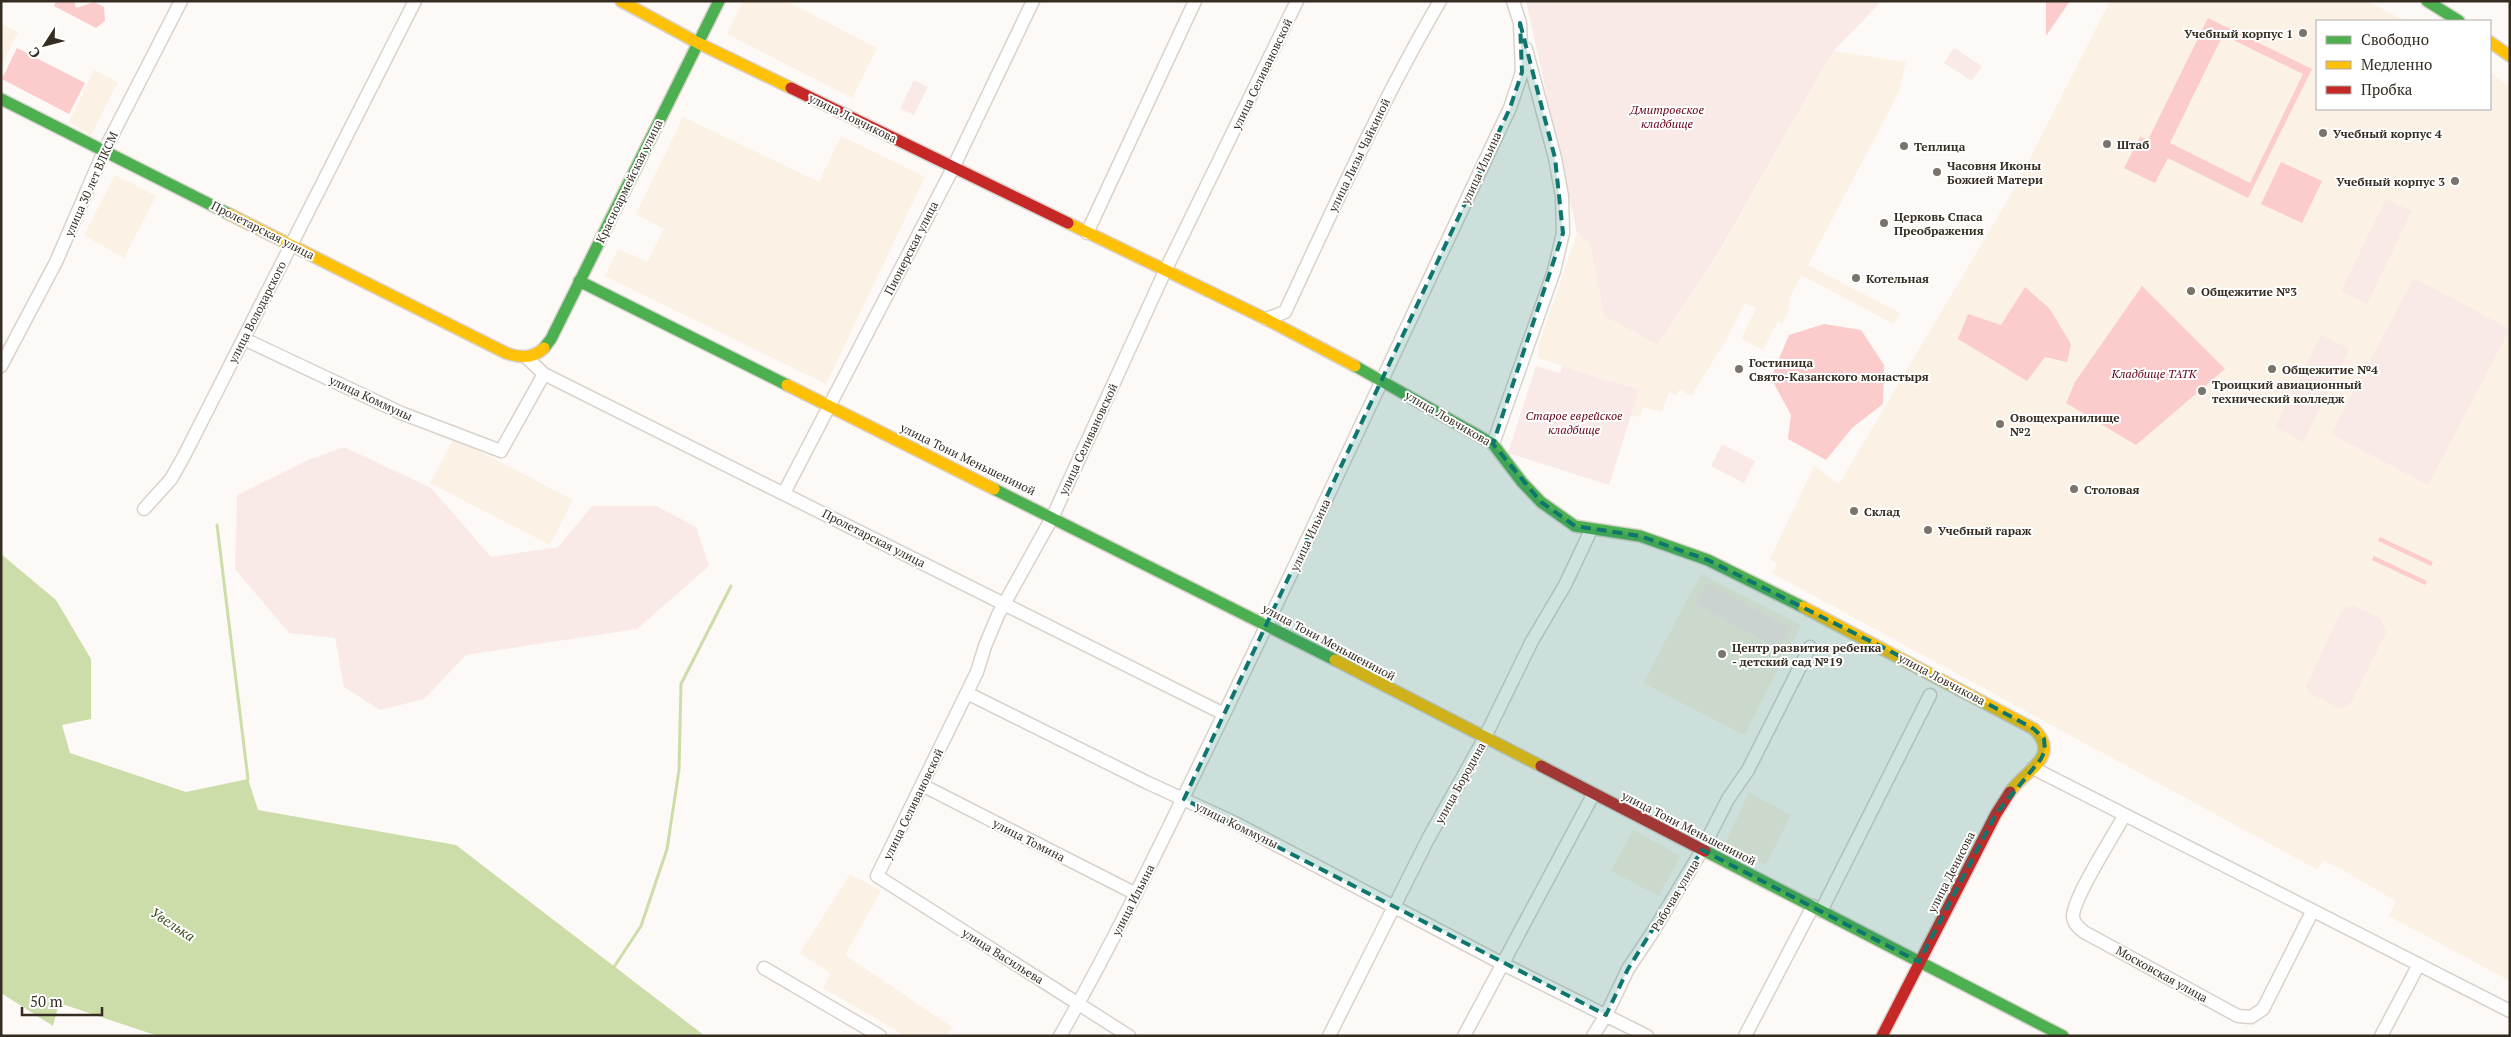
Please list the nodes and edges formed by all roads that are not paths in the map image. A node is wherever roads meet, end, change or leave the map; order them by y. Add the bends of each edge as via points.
1 (181, 1) edge
2 (415, 1) edge
3 (621, 1) edge
4 (719, 1) edge
5 (1033, 1) edge
6 (1195, 1) edge
7 (1297, 1) edge
8 (1440, 1) edge
9 (1513, 1) edge
10 (2432, 3) edge
11 (2458, 20) edge
12 (1520, 23) junction
13 (698, 43) junction
14 (2491, 43) edge
15 (2510, 56) edge
16 (1, 99) edge
17 (105, 149) junction
18 (953, 168) junction
19 (1087, 233) junction
20 (291, 245) junction
21 (1165, 271) junction
22 (579, 281) junction
23 (1285, 312) junction
24 (1266, 319) junction
25 (1288, 330) junction
26 (244, 339) junction
27 (530, 358) junction
28 (1, 366) edge
29 (544, 374) junction
30 (1383, 380) junction
31 (829, 406) junction
32 (1494, 444) junction
33 (784, 493) junction
34 (144, 509) dead end
35 (1052, 516) junction
36 (1591, 530) junction
37 (1005, 603) junction
38 (1267, 625) junction
39 (1810, 647) dead end
40 (967, 693) junction
41 (1930, 695) dead end
42 (1224, 714) junction
43 (2034, 729) joint
44 (1484, 739) junction
45 (2033, 768) junction
46 (922, 785) junction
47 (1593, 795) junction
48 (1184, 799) junction
49 (2124, 816) junction
50 (1702, 850) junction
51 (877, 876) joint
52 (1136, 894) junction
53 (1396, 906) junction
54 (1816, 908) junction
55 (2312, 912) junction
56 (1920, 962) junction
57 (1503, 964) junction
58 (2418, 966) junction
59 (764, 968) dead end
60 (1079, 1004) junction
61 (2510, 1011) edge
62 (1606, 1015) junction
63 (880, 1036) edge
64 (1060, 1036) edge
65 (1129, 1036) edge
66 (1328, 1036) edge
67 (1464, 1036) edge
68 (1592, 1036) edge
69 (1647, 1036) edge
70 (1745, 1036) edge
71 (1882, 1036) edge
72 (2063, 1036) edge
73 (2381, 1036) edge

1 - 17 street, улица 30 лет ВЛКСМ
2 - 20 street, улица Володарского
3 - 13 street, улица Ловчикова
4 - 13 street, Красноармейская улица
5 - 18 street, Пионерская улица
6 - 19 street
7 - 21 street, улица Селивановской
8 - 23 street, улица Лизы Чайкиной via 1364,141
9 - 12 street, улица Ильина
10 - 11 street
12 - 30 street, улица Ильина via 1522,72 1510,108
12 - 32 street, улица Ильина via 1555,158 1562,196 1563,233 1554,271
13 - 18 street, улица Ловчикова
13 - 22 street, Красноармейская улица
14 - 15 street
16 - 17 street, Пролетарская улица
17 - 20 street, Пролетарская улица
17 - 28 street, улица 30 лет ВЛКСМ via 56,262
18 - 19 street, улица Ловчикова
18 - 31 street, Пионерская улица
19 - 21 street, улица Ловчикова
20 - 26 street, улица Володарского
20 - 27 street, Пролетарская улица via 506,353
21 - 24 street, улица Ловчикова
21 - 35 street, улица Селивановской
22 - 27 street, Красноармейская улица via 551,339
22 - 31 street, улица Тони Меньшениной
23 - 24 street
23 - 25 street
24 - 25 street, улица Ловчикова
25 - 30 street, улица Ловчикова
26 - 29 street, улица Коммуны via 401,413 500,451
26 - 34 street, улица Володарского via 171,480
27 - 29 street, Пролетарская улица
29 - 33 street, Пролетарская улица
30 - 32 street, улица Ловчикова
30 - 38 street, улица Ильина
31 - 33 street, Пионерская улица
31 - 35 street, улица Тони Меньшениной
32 - 36 street, улица Ловчикова via 1541,502 1575,526
33 - 37 street, Пролетарская улица
35 - 37 street, улица Селивановской
35 - 38 street, улица Тони Меньшениной
36 - 43 street, улица Ловчикова via 1640,536 1708,560 1828,619
36 - 44 street, улица Бородина
37 - 40 street, улица Селивановской
37 - 42 street, Пролетарская улица
38 - 42 street, улица Ильина
38 - 44 street, улица Тони Меньшениной
39 - 50 street, Рабочая улица via 1771,728
40 - 46 street, улица Селивановской
40 - 48 street, улица Коммуны
41 - 54 street
42 - 48 street, улица Ильина
43 - 45 street, улица Денисова via 2044,739 2045,750
44 - 47 street, улица Тони Меньшениной
44 - 53 street, улица Бородина via 1428,839
45 - 49 street
45 - 56 street, улица Денисова via 2013,788 1996,814
46 - 51 street, улица Селивановской
46 - 52 street, улица Томина
47 - 50 street, улица Тони Меньшениной
47 - 57 street
48 - 52 street, улица Ильина
48 - 53 street, улица Коммуны
49 - 55 street
49 - 55 street, Московская улица via 2078,900 2074,922 2084,932 2238,1016 2251,1017 2263,1009
50 - 54 street, улица Тони Меньшениной
50 - 62 street, Рабочая улица via 1628,969
51 - 60 street, улица Васильева
52 - 60 street, улица Ильина
53 - 57 street, улица Коммуны
53 - 66 street, улица Бородина
54 - 56 street, улица Тони Меньшениной
54 - 70 street
55 - 58 street
56 - 71 street, улица Денисова
56 - 72 street, улица Тони Меньшениной
57 - 62 street, улица Коммуны
57 - 67 street
58 - 61 street
58 - 73 street
59 - 63 street
60 - 64 street, улица Ильина
60 - 65 street, улица Васильева
62 - 68 street, Рабочая улица
62 - 69 street, улица Коммуны

